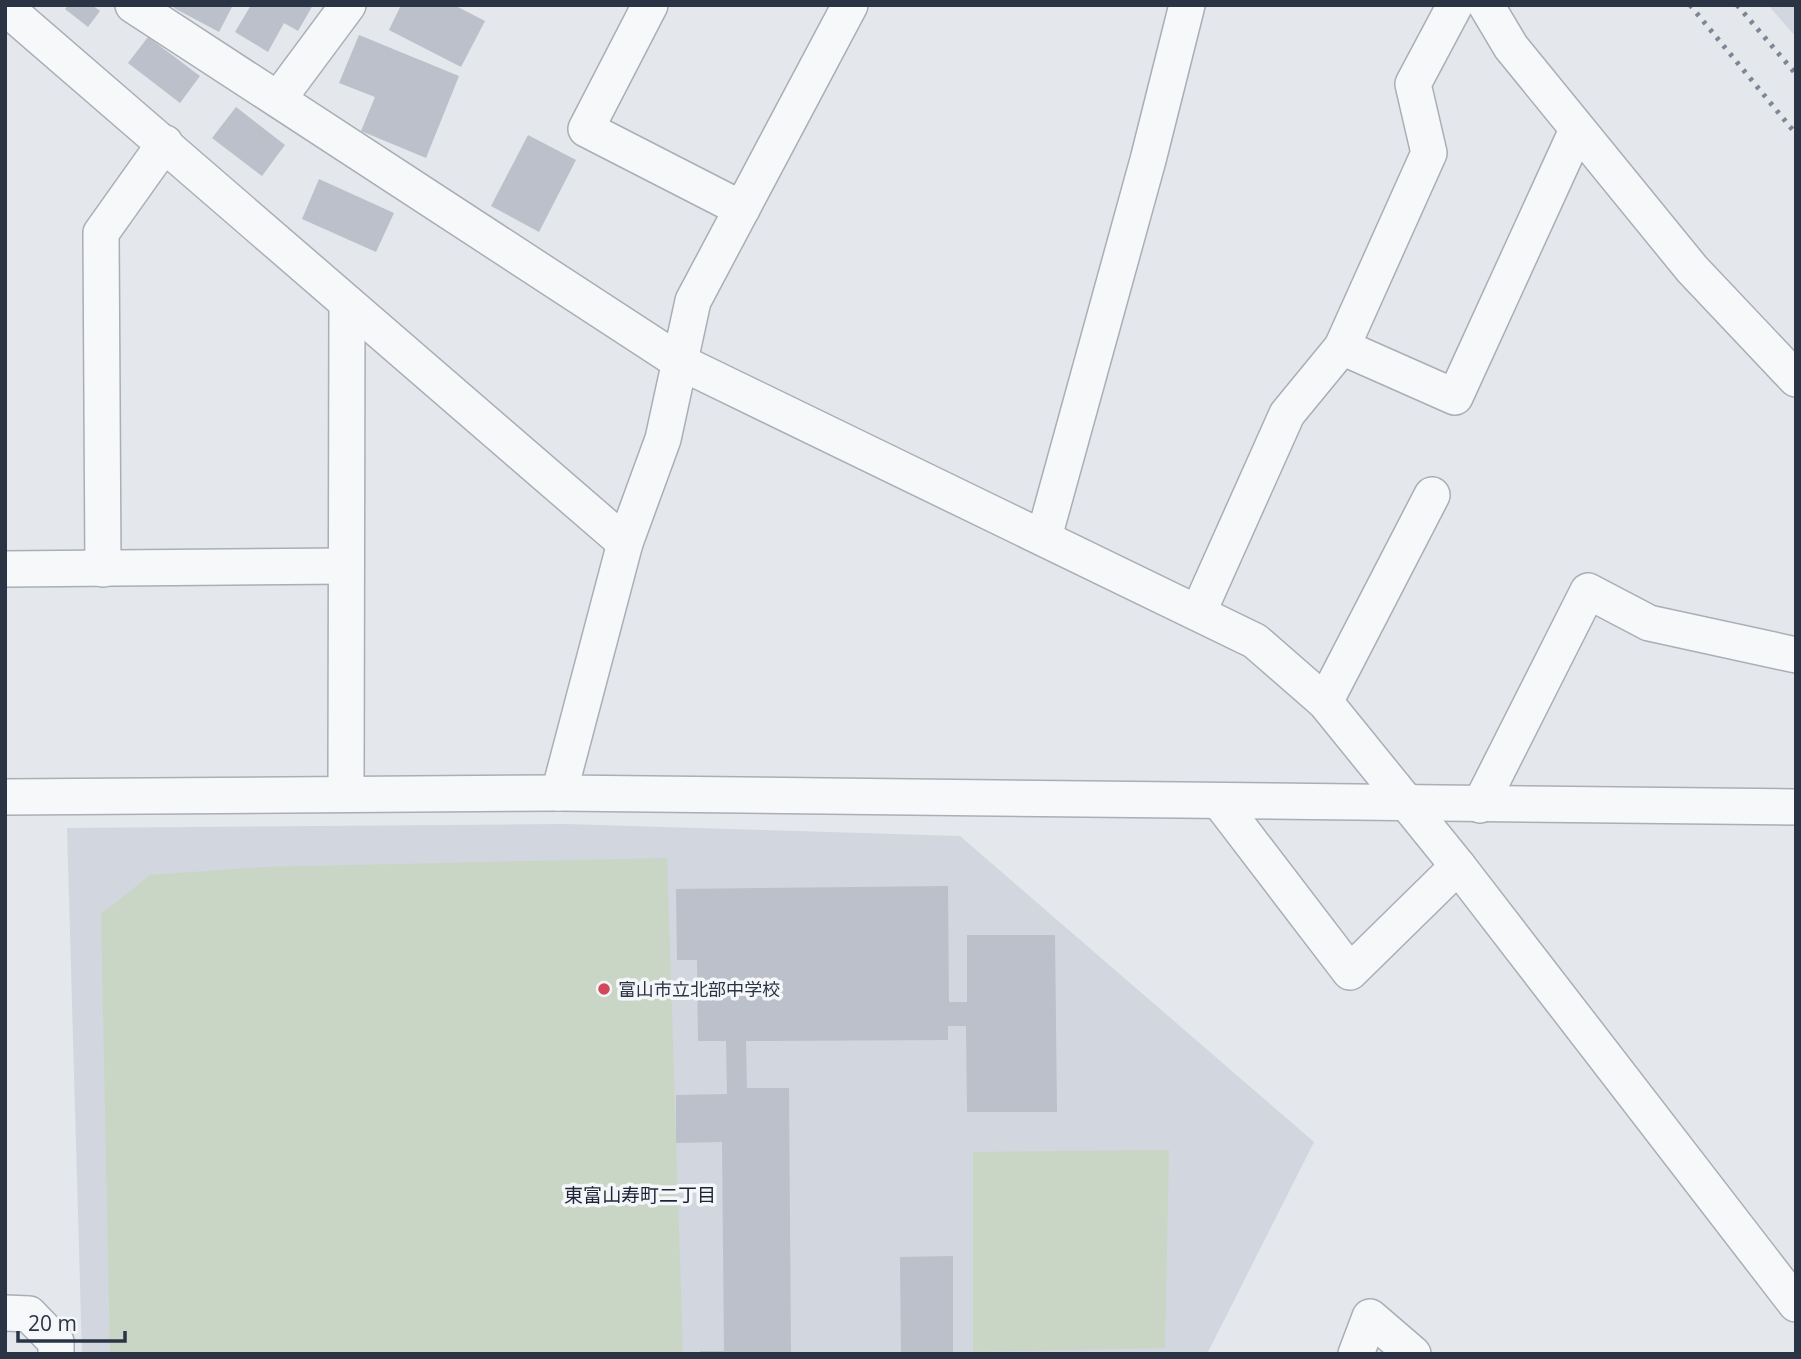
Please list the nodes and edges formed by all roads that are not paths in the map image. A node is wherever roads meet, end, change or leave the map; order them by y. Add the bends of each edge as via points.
1 (133, 5) edge
2 (348, 5) edge
3 (650, 5) edge
4 (850, 5) edge
5 (1187, 5) edge
6 (1455, 5) edge
7 (1486, 5) edge
8 (5, 7) edge
9 (279, 98) junction
10 (1577, 130) junction
11 (165, 143) junction
12 (742, 209) junction
13 (347, 303) junction
14 (1342, 347) junction
15 (680, 362) junction
16 (1796, 379) edge
17 (1432, 495) dead end
18 (1044, 537) junction
19 (625, 543) junction
20 (346, 566) junction
21 (5, 569) edge
22 (103, 569) junction
23 (1198, 613) junction
24 (1796, 655) edge
25 (1325, 702) junction
26 (346, 793) junction
27 (559, 793) junction
28 (5, 797) edge
29 (1220, 802) junction
30 (1405, 805) junction
31 (1480, 805) junction
32 (1789, 814) edge
33 (1458, 866) junction
34 (1796, 1304) edge
35 (5, 1313) edge
36 (56, 1354) edge
37 (1356, 1354) edge
38 (1413, 1354) edge

1 - 9 street
2 - 9 street
3 - 12 street via 586,129
4 - 12 street
5 - 18 street
6 - 14 street via 1413,83 1429,153
7 - 10 street via 1511,47
8 - 11 street
9 - 15 street via 348,148
10 - 14 street via 1455,397
10 - 16 street via 1692,270
11 - 13 street
11 - 22 street via 101,233
12 - 15 street via 693,300
13 - 19 street
13 - 20 street
14 - 23 street via 1287,414
15 - 18 street
15 - 19 street via 663,439
17 - 25 street
18 - 23 street
19 - 27 street
20 - 22 street
20 - 26 street
21 - 22 street
23 - 25 street via 1255,641
24 - 31 street via 1649,623 1588,591
25 - 30 street
26 - 27 street
26 - 28 street
27 - 29 street
29 - 30 street
29 - 33 street via 1350,972
30 - 31 street
30 - 33 street
31 - 32 street
33 - 34 street
35 - 36 street via 29,1314 56,1342
37 - 38 street via 1370,1317

